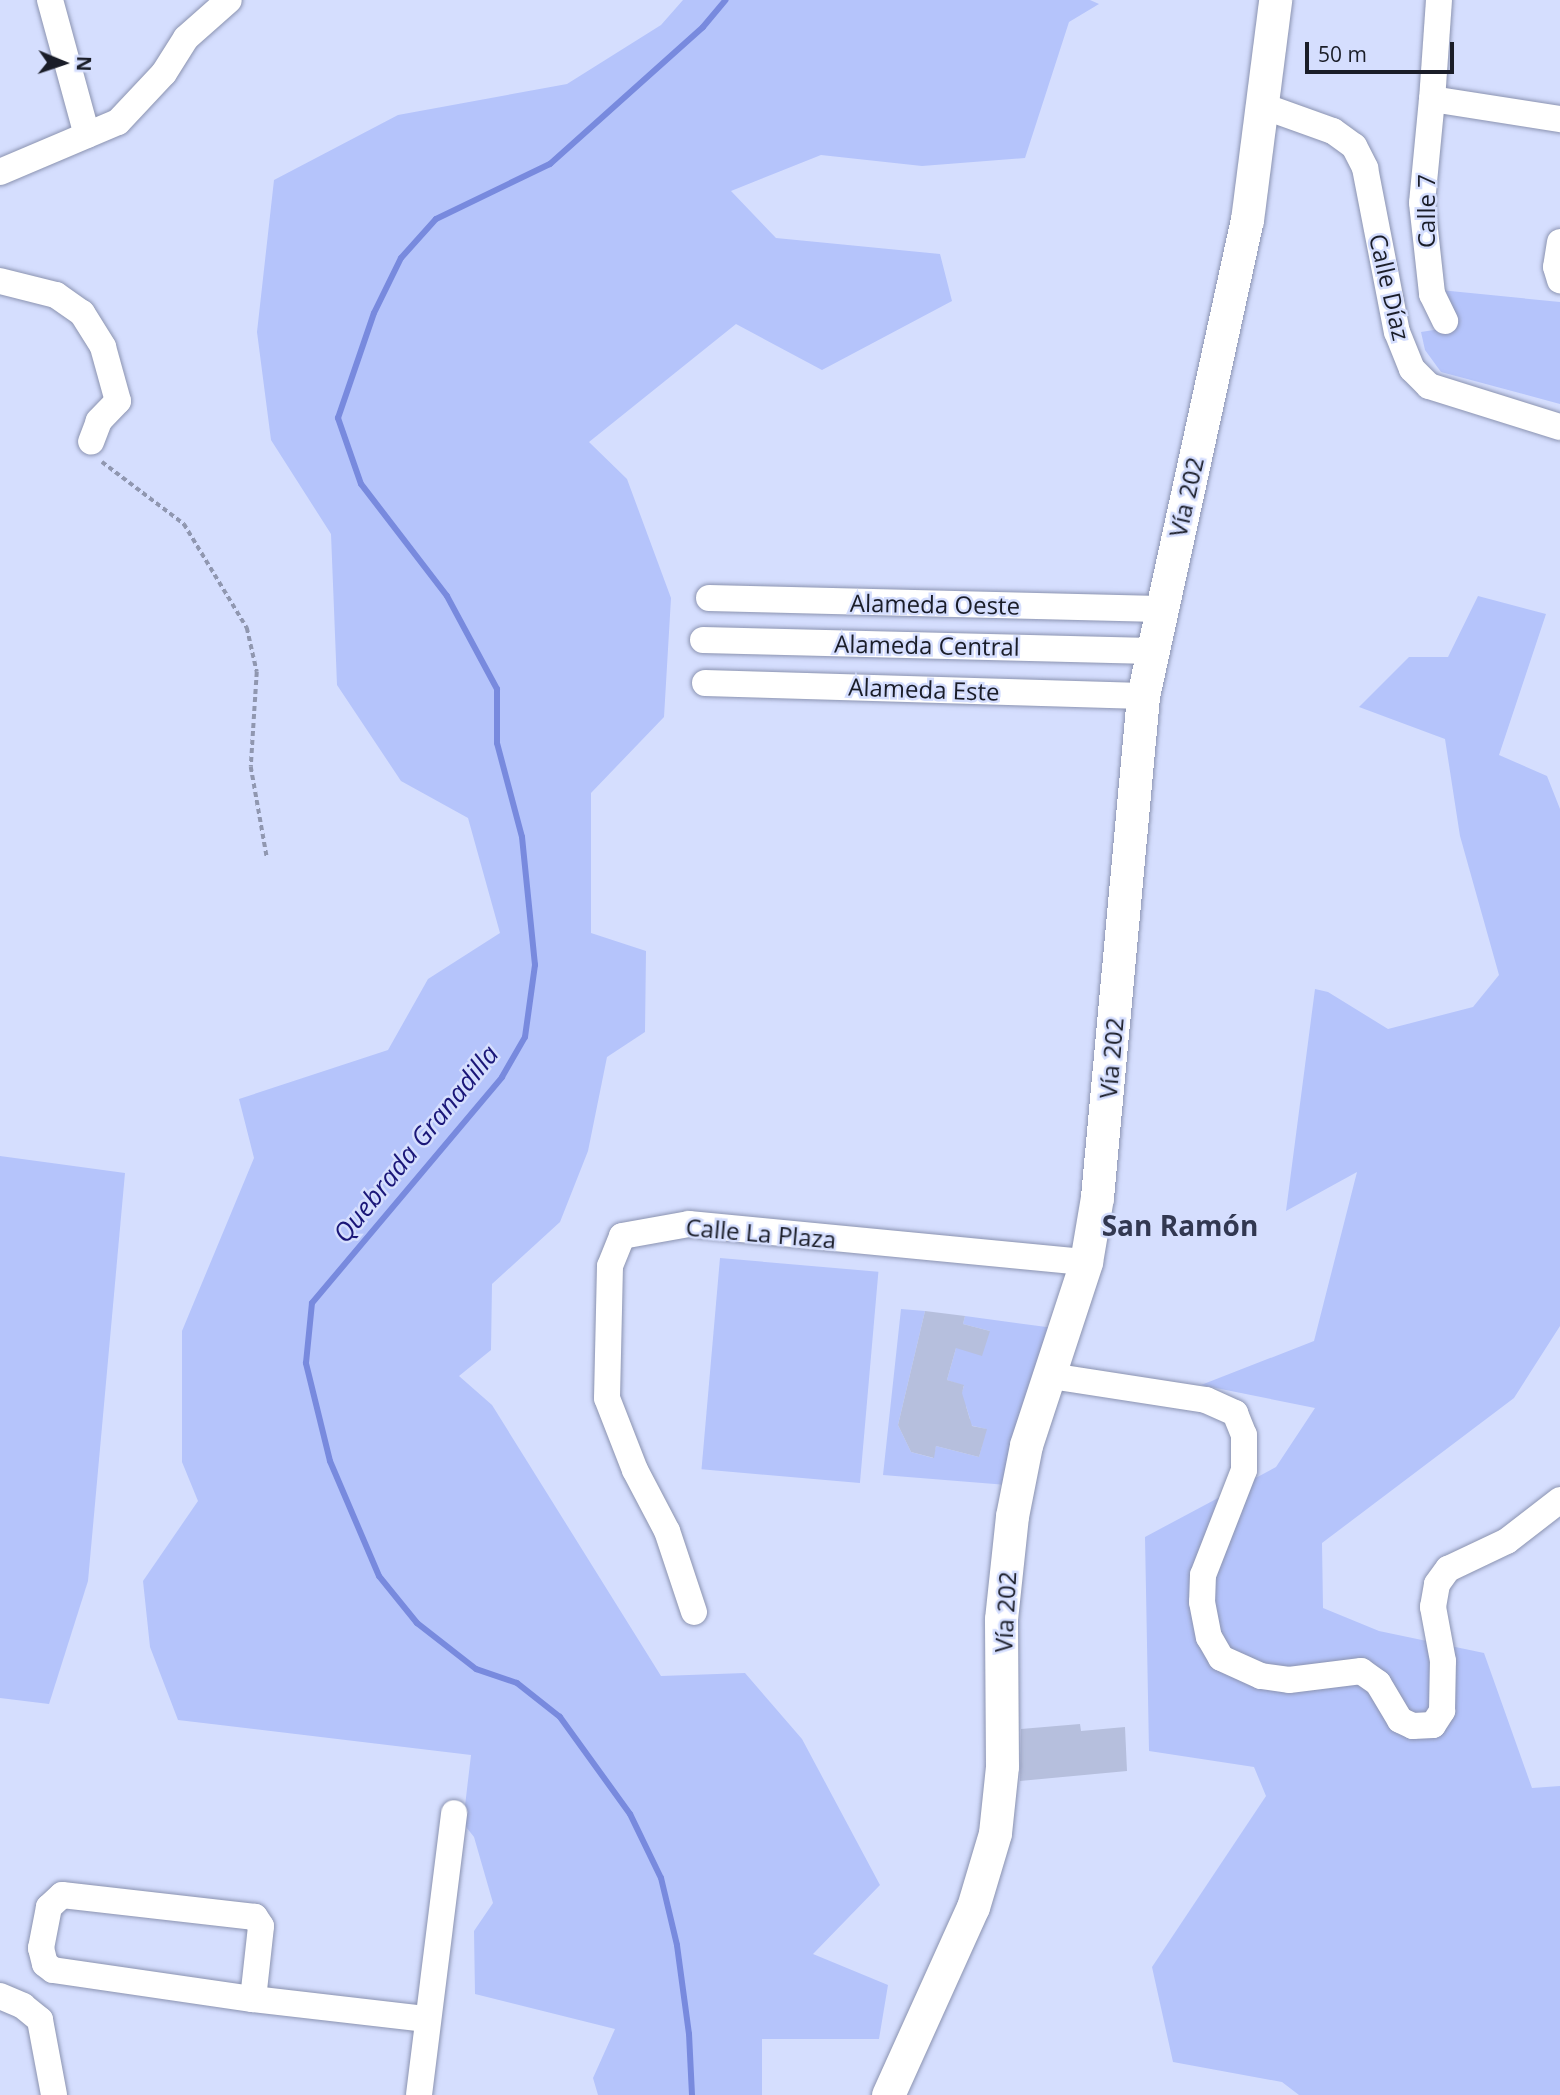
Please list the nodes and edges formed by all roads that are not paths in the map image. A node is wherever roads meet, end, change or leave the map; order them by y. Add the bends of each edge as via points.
1 (50, 0) edge
2 (229, 0) edge
3 (1275, 0) edge
4 (1439, 0) edge
5 (1432, 99) junction
6 (1264, 106) junction
7 (1560, 119) edge
8 (87, 135) junction
9 (0, 172) edge
10 (1560, 242) edge
11 (1560, 280) edge
12 (0, 281) edge
13 (1445, 321) dead end
14 (1560, 427) edge
15 (91, 442) road end
16 (709, 598) dead end
17 (1160, 609) junction
18 (703, 640) dead end
19 (1152, 651) junction
20 (705, 683) dead end
21 (1143, 696) junction
22 (1086, 1262) junction
23 (1051, 1376) junction
24 (1560, 1500) edge
25 (694, 1612) dead end
26 (454, 1813) dead end
27 (53, 1970) junction
28 (0, 1996) edge
29 (254, 1999) junction
30 (427, 2019) junction
31 (40, 2020) junction
32 (54, 2095) edge
33 (419, 2095) edge
34 (888, 2095) edge

1 - 8 street
2 - 8 street via 186,38 164,73 118,122
3 - 6 main road, Vía 202
4 - 5 street, Calle 7
5 - 7 street
5 - 13 street, Calle 7 via 1422,203 1432,294
6 - 14 street, Calle Díaz via 1333,131 1354,146 1365,169 1397,332 1412,369 1429,386
6 - 17 main road, Vía 202 via 1247,220
8 - 9 street
10 - 11 street via 1556,267
12 - 15 street via 56,295 82,313 103,347 118,401 99,421
16 - 17 street, Alameda Oeste
17 - 19 main road, Vía 202
18 - 19 street, Alameda Central
19 - 21 main road, Vía 202
20 - 21 street, Alameda Este
21 - 22 main road, Vía 202 via 1103,1138
22 - 23 main road, Vía 202
22 - 25 street, Calle La Plaza via 689,1224 622,1236 610,1266 607,1398 635,1470 667,1531
23 - 24 street via 1206,1400 1235,1413 1244,1436 1244,1469 1203,1575 1202,1602 1221,1658 1239,1670 1289,1680 1361,1671 1378,1683 1400,1720 1413,1726 1433,1724 1442,1711 1443,1661 1433,1607 1437,1584 1448,1569 1507,1541
23 - 34 main road, Vía 202 via 1026,1445 1012,1516 1001,1619 1002,1766 995,1833 973,1907
26 - 30 street
27 - 29 street
27 - 29 street via 45,1964 41,1948 45,1917 58,1896 255,1917 261,1926
27 - 31 street via 35,1996
28 - 31 street
29 - 30 street
30 - 33 street
31 - 32 street

